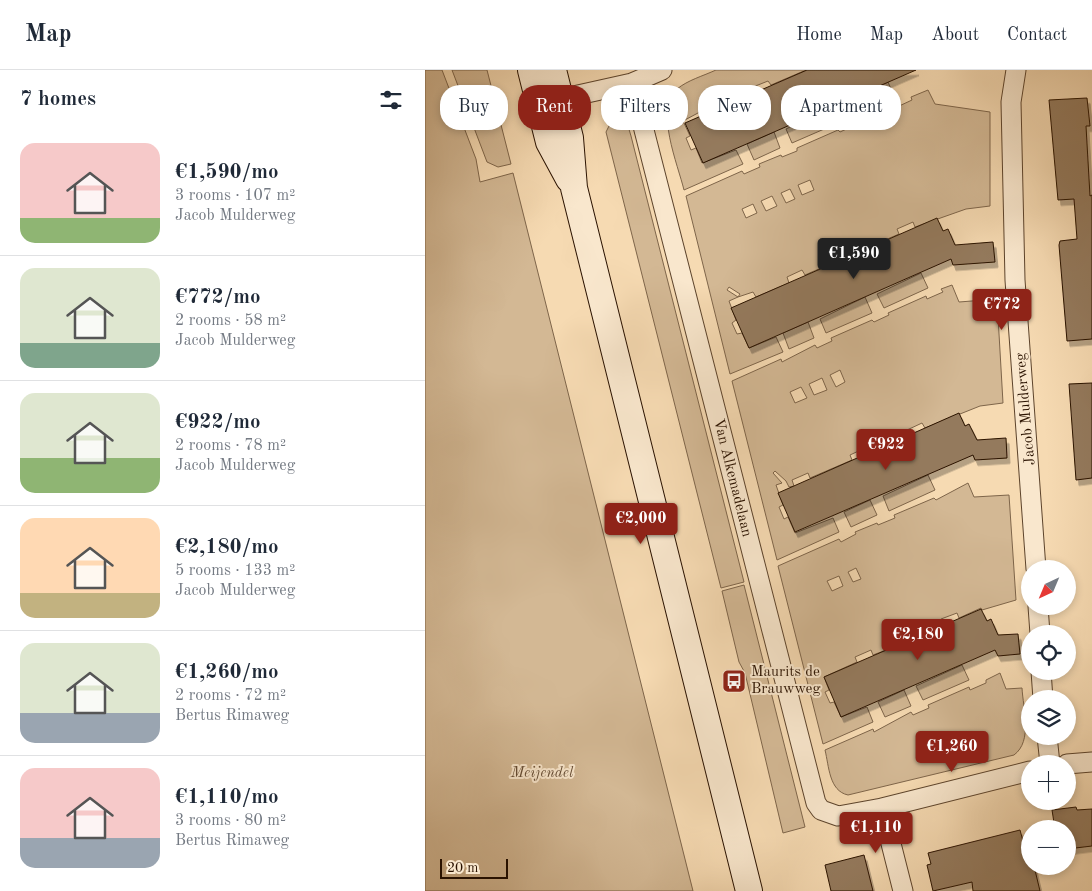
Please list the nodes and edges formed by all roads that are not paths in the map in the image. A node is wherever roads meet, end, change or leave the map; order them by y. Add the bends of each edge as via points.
1 (531, 70) edge
2 (553, 70) edge
3 (663, 70) edge
4 (1016, 70) edge
5 (633, 83) junction
6 (557, 85) edge
7 (591, 92) edge
8 (568, 130) edge
9 (574, 188) junction
10 (1035, 560) edge
11 (1092, 762) edge
12 (1076, 763) edge
13 (1021, 773) edge
14 (882, 808) junction
15 (749, 891) edge
16 (903, 891) edge

1 - 9 main road via 549,142
2 - 6 main road
3 - 5 street
4 - 10 street, Jacob Mulderweg via 1011,102 1015,280
5 - 7 street
5 - 14 street, Van Alkemadelaan via 816,803 821,810 838,816
8 - 9 main road
9 - 15 main road
11 - 12 street
13 - 14 street, Van Alkemadelaan
14 - 16 street

